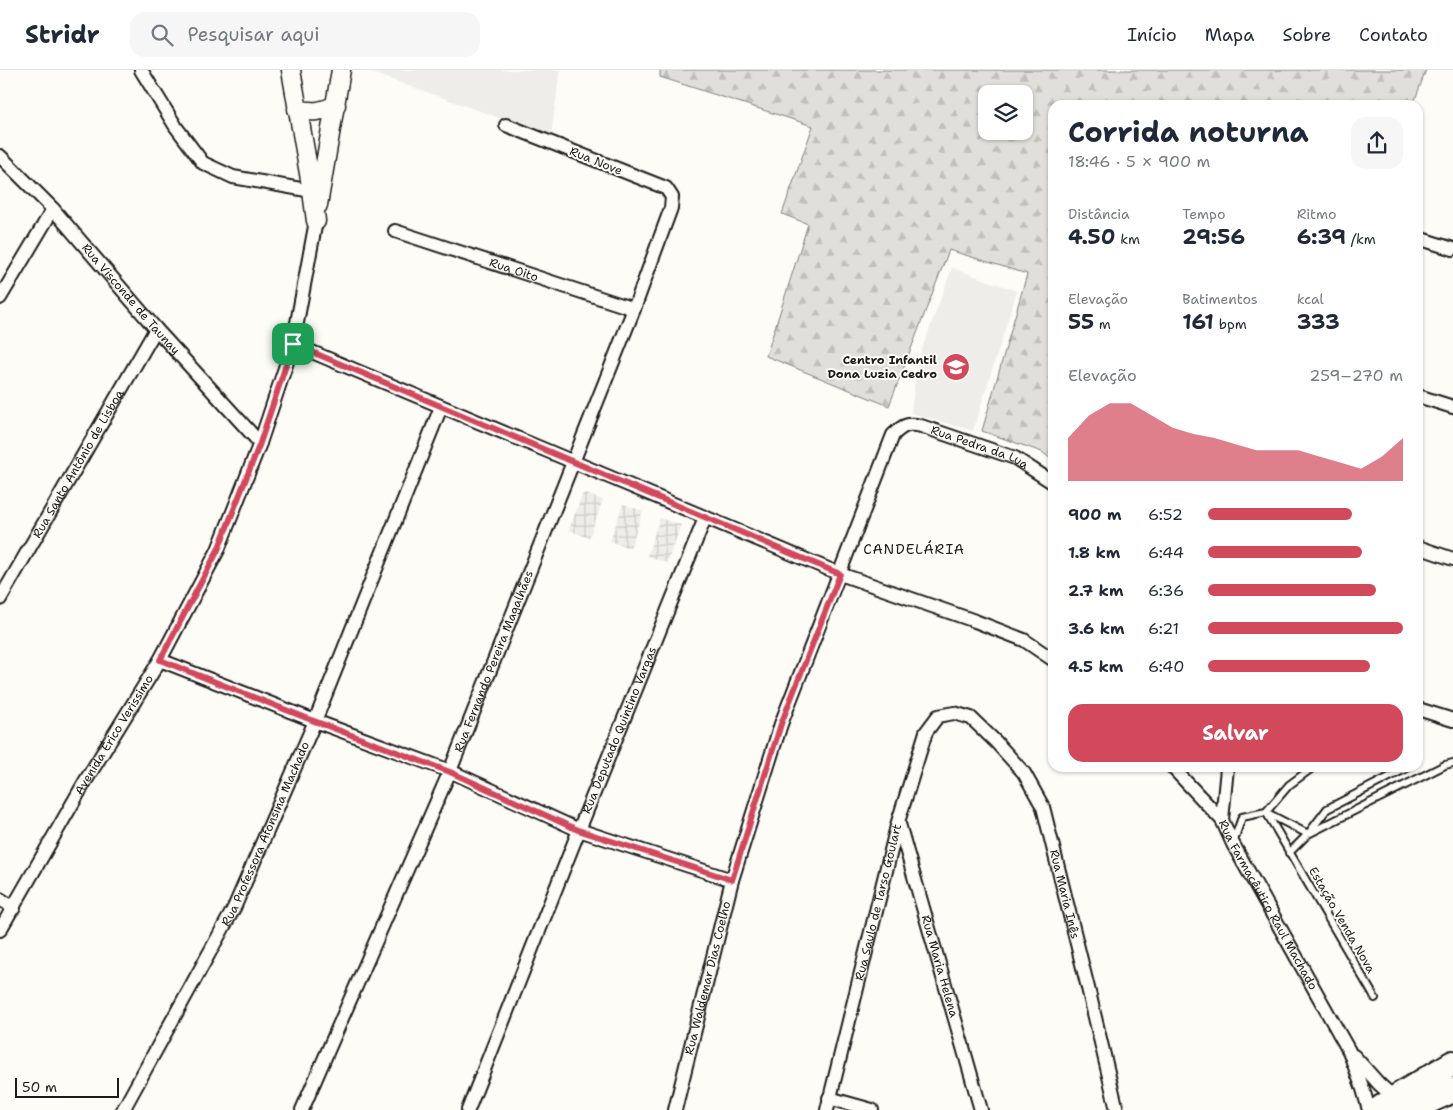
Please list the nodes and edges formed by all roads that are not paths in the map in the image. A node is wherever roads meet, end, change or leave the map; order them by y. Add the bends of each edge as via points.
1 (141, 70) edge
2 (290, 70) edge
3 (341, 70) edge
4 (336, 105) junction
5 (297, 109) junction
6 (506, 125) dead end
7 (0, 156) edge
8 (312, 191) junction
9 (671, 208) joint
10 (53, 210) junction
11 (316, 221) junction
12 (395, 231) dead end
13 (1423, 240) edge
14 (1453, 249) edge
15 (0, 298) edge
16 (634, 310) junction
17 (156, 329) junction
18 (293, 344) junction
19 (1423, 398) edge
20 (441, 407) junction
21 (1453, 407) edge
22 (900, 427) joint
23 (260, 443) junction
24 (573, 461) junction
25 (1048, 479) edge
26 (705, 518) junction
27 (1423, 549) edge
28 (1453, 559) edge
29 (840, 574) junction
30 (0, 599) edge
31 (1048, 656) edge
32 (160, 660) junction
33 (1423, 711) edge
34 (954, 713) joint
35 (1453, 720) edge
36 (314, 721) junction
37 (1453, 763) edge
38 (450, 772) junction
39 (1177, 772) edge
40 (1227, 772) edge
41 (1307, 772) edge
42 (1399, 772) edge
43 (1266, 812) junction
44 (1222, 820) junction
45 (898, 822) junction
46 (578, 830) junction
47 (1308, 834) junction
48 (1233, 844) junction
49 (1289, 853) junction
50 (732, 880) junction
51 (0, 900) edge
52 (14, 908) junction
53 (0, 930) edge
54 (1375, 998) dead end
55 (1349, 1051) junction
56 (1453, 1063) edge
57 (1453, 1090) edge
58 (828, 1104) edge
59 (1397, 1107) edge
60 (123, 1110) edge
61 (302, 1110) edge
62 (468, 1110) edge
63 (675, 1110) edge
64 (872, 1110) edge
65 (981, 1110) edge
66 (1117, 1110) edge
67 (1369, 1110) edge

1 - 8 street via 203,164 233,177
2 - 5 street
3 - 4 street
4 - 5 street via 323,111
4 - 11 street
5 - 8 street
6 - 9 street, Rua Nove via 666,188 672,197
7 - 10 street, Rua Visconde de Taunay
8 - 11 street
9 - 16 street, Rua Fernando Pereira Magalhães
10 - 15 street
10 - 17 street, Rua Visconde de Taunay
11 - 18 street, Avenida Érico Verissimo
12 - 16 street, Rua Oito
13 - 14 street
16 - 24 street, Rua Fernando Pereira Magalhães
17 - 23 street, Rua Visconde de Taunay
17 - 30 street, Rua Santo Antônio de Lisboa
18 - 20 street
18 - 23 street, Avenida Érico Verissimo
19 - 21 street
20 - 24 street
20 - 36 street, Rua Professora Afonsina Machado
22 - 25 street, Rua Pedra da Lua via 921,426 1015,458
22 - 29 street, Rua Waldemar Dias Coelho via 894,434
23 - 32 street, Avenida Érico Verissimo via 218,550
24 - 26 street
24 - 38 street, Rua Fernando Pereira Magalhães
26 - 29 street
26 - 46 street, Rua Deputado Quintino Vargas
27 - 28 street
29 - 31 street via 1024,640
29 - 50 street, Rua Waldemar Dias Coelho via 781,724
32 - 36 street
32 - 52 street, Avenida Érico Verissimo via 86,780
33 - 35 street
34 - 45 street, Rua Saulo de Tarso Goulart via 938,716 926,732
34 - 66 street, Rua Maria Inês via 971,718 996,742 1024,773 1043,807
36 - 38 street
36 - 60 street, Rua Professora Afonsina Machado via 234,908
37 - 47 lane
38 - 46 street
38 - 61 street, Rua Fernando Pereira Magalhães
39 - 44 street, Rua Farmacêutico Raul Machado
40 - 44 street
41 - 43 lane via 1289,785
42 - 47 lane via 1327,809
43 - 47 lane
43 - 48 lane via 1242,817
43 - 49 lane, Estação Venda Nova
44 - 48 street, Rua Farmacêutico Raul Machado
45 - 58 street, Rua Saulo de Tarso Goulart
45 - 65 street, Rua Maria Helena
46 - 50 street
46 - 62 street, Rua Deputado Quintino Vargas
47 - 49 lane
48 - 55 street, Rua Farmacêutico Raul Machado
49 - 54 lane, Estação Venda Nova
50 - 63 street, Rua Waldemar Dias Coelho
51 - 52 street
52 - 53 street, Avenida Érico Verissimo
55 - 59 street, Rua Farmacêutico Raul Machado
55 - 67 street, Rua Farmacêutico Raul Machado
56 - 59 highway
57 - 59 highway
58 - 64 street

